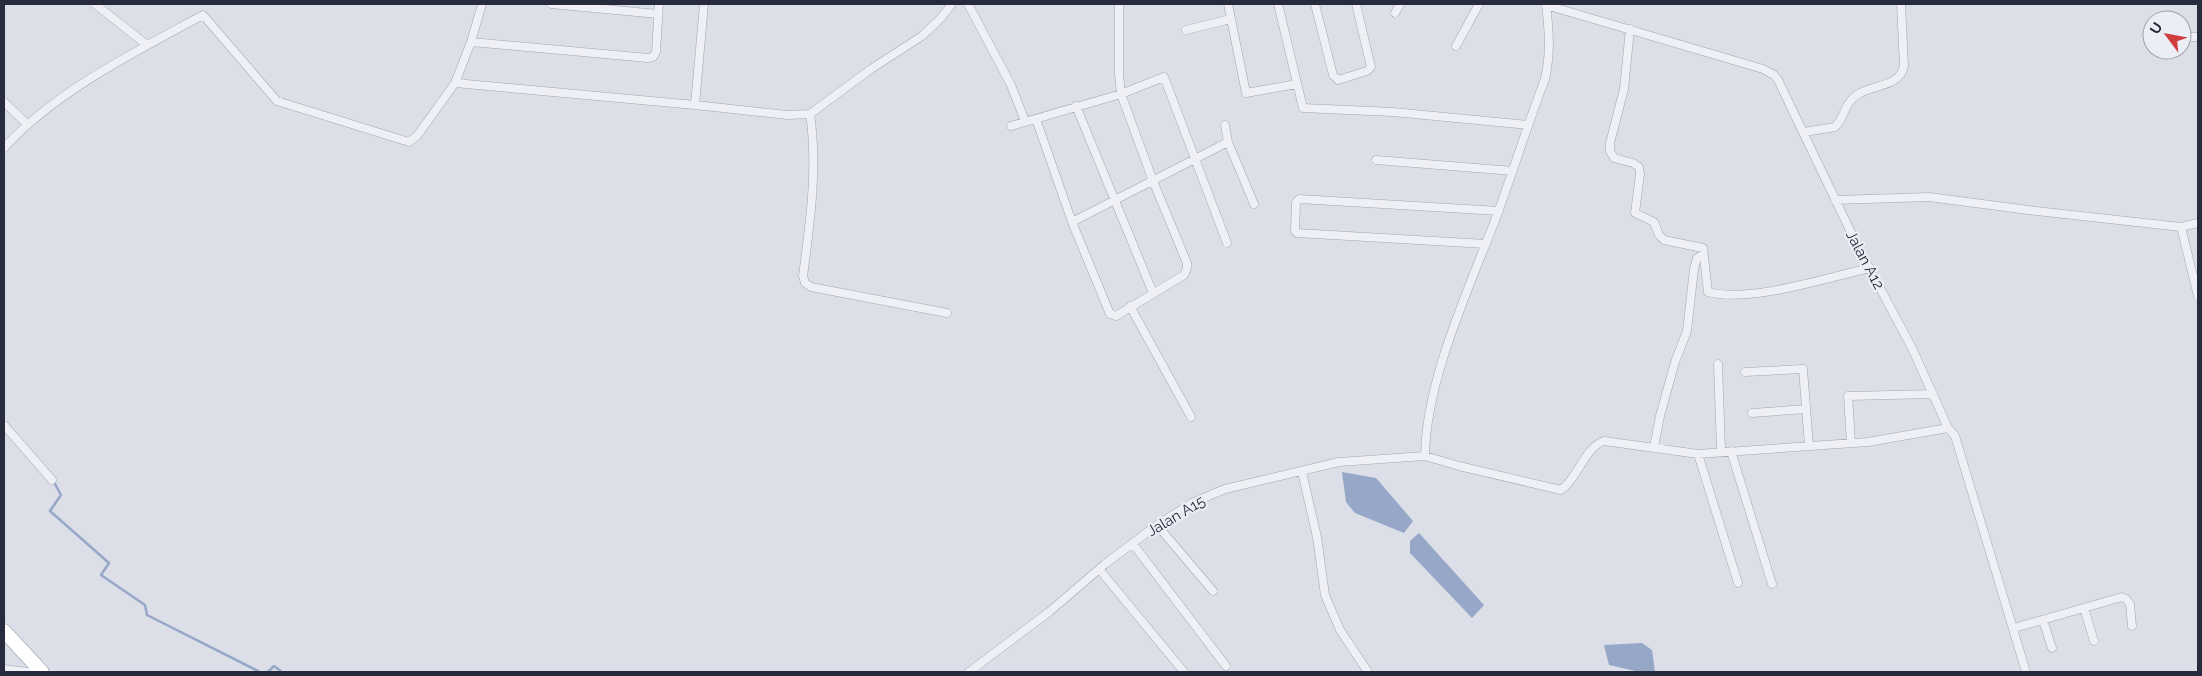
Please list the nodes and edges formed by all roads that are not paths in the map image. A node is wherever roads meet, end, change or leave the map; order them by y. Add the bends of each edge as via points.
1 (95, 4) edge
2 (482, 4) edge
3 (551, 4) edge
4 (659, 4) edge
5 (704, 4) edge
6 (952, 4) edge
7 (968, 4) edge
8 (1119, 4) edge
9 (1228, 4) edge
10 (1278, 4) edge
11 (1315, 4) edge
12 (1356, 4) edge
13 (1400, 4) edge
14 (1479, 4) edge
15 (1546, 4) edge
16 (1901, 4) edge
17 (591, 5) edge
18 (1395, 13) dead end
19 (658, 14) junction
20 (1231, 20) junction
21 (1630, 29) junction
22 (1186, 30) dead end
23 (471, 42) junction
24 (147, 45) junction
25 (1456, 46) dead end
26 (454, 83) junction
27 (1297, 84) junction
28 (1121, 94) junction
29 (4, 102) edge
30 (695, 105) junction
31 (1076, 106) junction
32 (810, 114) junction
33 (1036, 119) junction
34 (1026, 121) junction
35 (27, 124) junction
36 (1225, 125) dead end
37 (1528, 125) junction
38 (1011, 126) dead end
39 (1804, 132) junction
40 (1228, 142) junction
41 (4, 148) edge
42 (1194, 159) junction
43 (1376, 160) dead end
44 (1513, 171) junction
45 (1152, 181) junction
46 (1835, 200) junction
47 (1114, 201) junction
48 (1254, 204) dead end
49 (1499, 211) junction
50 (1072, 222) junction
51 (2198, 223) edge
52 (2181, 227) junction
53 (1227, 243) dead end
54 (1486, 244) junction
55 (1703, 258) junction
56 (1870, 268) junction
57 (1153, 293) junction
58 (2198, 296) edge
59 (1130, 306) junction
60 (947, 313) dead end
61 (1718, 364) dead end
62 (1745, 372) dead end
63 (1933, 394) junction
64 (1806, 409) junction
65 (1752, 414) dead end
66 (1191, 417) dead end
67 (4, 425) edge
68 (1948, 428) junction
69 (1851, 443) junction
70 (1809, 446) junction
71 (1654, 447) junction
72 (1721, 451) junction
73 (1731, 451) junction
74 (1698, 454) junction
75 (1425, 456) junction
76 (1302, 472) junction
77 (52, 480) dead end
78 (1157, 525) junction
79 (1133, 544) junction
80 (1099, 569) junction
81 (1738, 583) dead end
82 (1772, 584) dead end
83 (1213, 591) dead end
84 (2084, 608) junction
85 (2043, 620) junction
86 (2132, 626) dead end
87 (2014, 628) junction
88 (4, 631) edge
89 (2094, 641) dead end
90 (2052, 648) dead end
91 (1226, 666) dead end
92 (4, 669) edge
93 (36, 671) edge
94 (974, 671) edge
95 (1184, 672) edge
96 (1368, 672) edge
97 (2026, 672) edge

1 - 24 street
2 - 23 street
3 - 17 street
4 - 19 street
5 - 30 street
6 - 32 street via 922,36
7 - 34 street via 1011,85
8 - 28 street
9 - 20 street
10 - 27 street
11 - 12 street via 1333,75 1338,80 1371,67
13 - 18 street
14 - 25 street
15 - 21 street, Jalan A12
15 - 37 street via 1549,60
16 - 39 street via 1904,66 1901,76 1894,82 1853,98 1835,127
17 - 19 street
19 - 23 street via 656,52 648,58
20 - 22 street
20 - 27 street via 1246,93
21 - 39 street, Jalan A12 via 1769,72 1778,80
21 - 55 street via 1624,89 1610,151 1614,158 1639,167 1635,213 1654,222 1664,240 1701,246
23 - 26 street
24 - 26 street via 203,15 277,101 409,142 417,136
24 - 35 street via 80,86
26 - 30 street
27 - 37 street via 1302,108 1393,112
28 - 31 street
28 - 42 street via 1161,77 1166,78
28 - 45 street
29 - 35 street
30 - 32 street via 788,115
31 - 33 street
31 - 47 street
32 - 60 street via 814,136 805,283 811,287
33 - 34 street
33 - 50 street
34 - 38 street
35 - 41 street
36 - 40 street
37 - 44 street
39 - 46 street, Jalan A12
40 - 42 street
40 - 48 street
42 - 45 street
42 - 53 street
43 - 44 street
44 - 49 street
45 - 47 street
45 - 57 street via 1187,268 1184,275
46 - 52 street via 1929,197
46 - 56 street, Jalan A12
47 - 50 street
47 - 57 street
49 - 54 street
49 - 54 street via 1299,199 1296,203 1297,233
50 - 59 street via 1110,314 1116,316
51 - 52 street
52 - 58 street
54 - 75 street via 1439,373 1429,416
55 - 56 street via 1708,292 1723,294 1753,294
55 - 71 street via 1697,258 1694,269 1686,331
56 - 63 street, Jalan A12
57 - 59 street
59 - 66 street
61 - 72 street
62 - 64 street via 1802,370
63 - 68 street, Jalan A12
63 - 69 street via 1848,396
64 - 65 street
64 - 70 street
67 - 77 street
68 - 69 street
68 - 87 street, Jalan A12 via 1955,436
69 - 70 street
70 - 73 street
71 - 74 street
71 - 75 street via 1614,441 1599,443 1562,490
72 - 73 street
72 - 74 street
73 - 82 street
74 - 81 street
75 - 76 street, Jalan A15 via 1340,462
76 - 78 street, Jalan A15 via 1225,489 1192,503
76 - 96 street via 1317,537 1324,595 1340,630
78 - 79 street, Jalan A15
78 - 83 street
79 - 80 street, Jalan A15
79 - 91 street
80 - 94 street, Jalan A15
80 - 95 street
84 - 85 street
84 - 86 street via 2118,598 2126,599 2130,604
84 - 89 street
85 - 87 street
85 - 90 street
87 - 97 street, Jalan A12
88 - 93 highway
92 - 93 street

